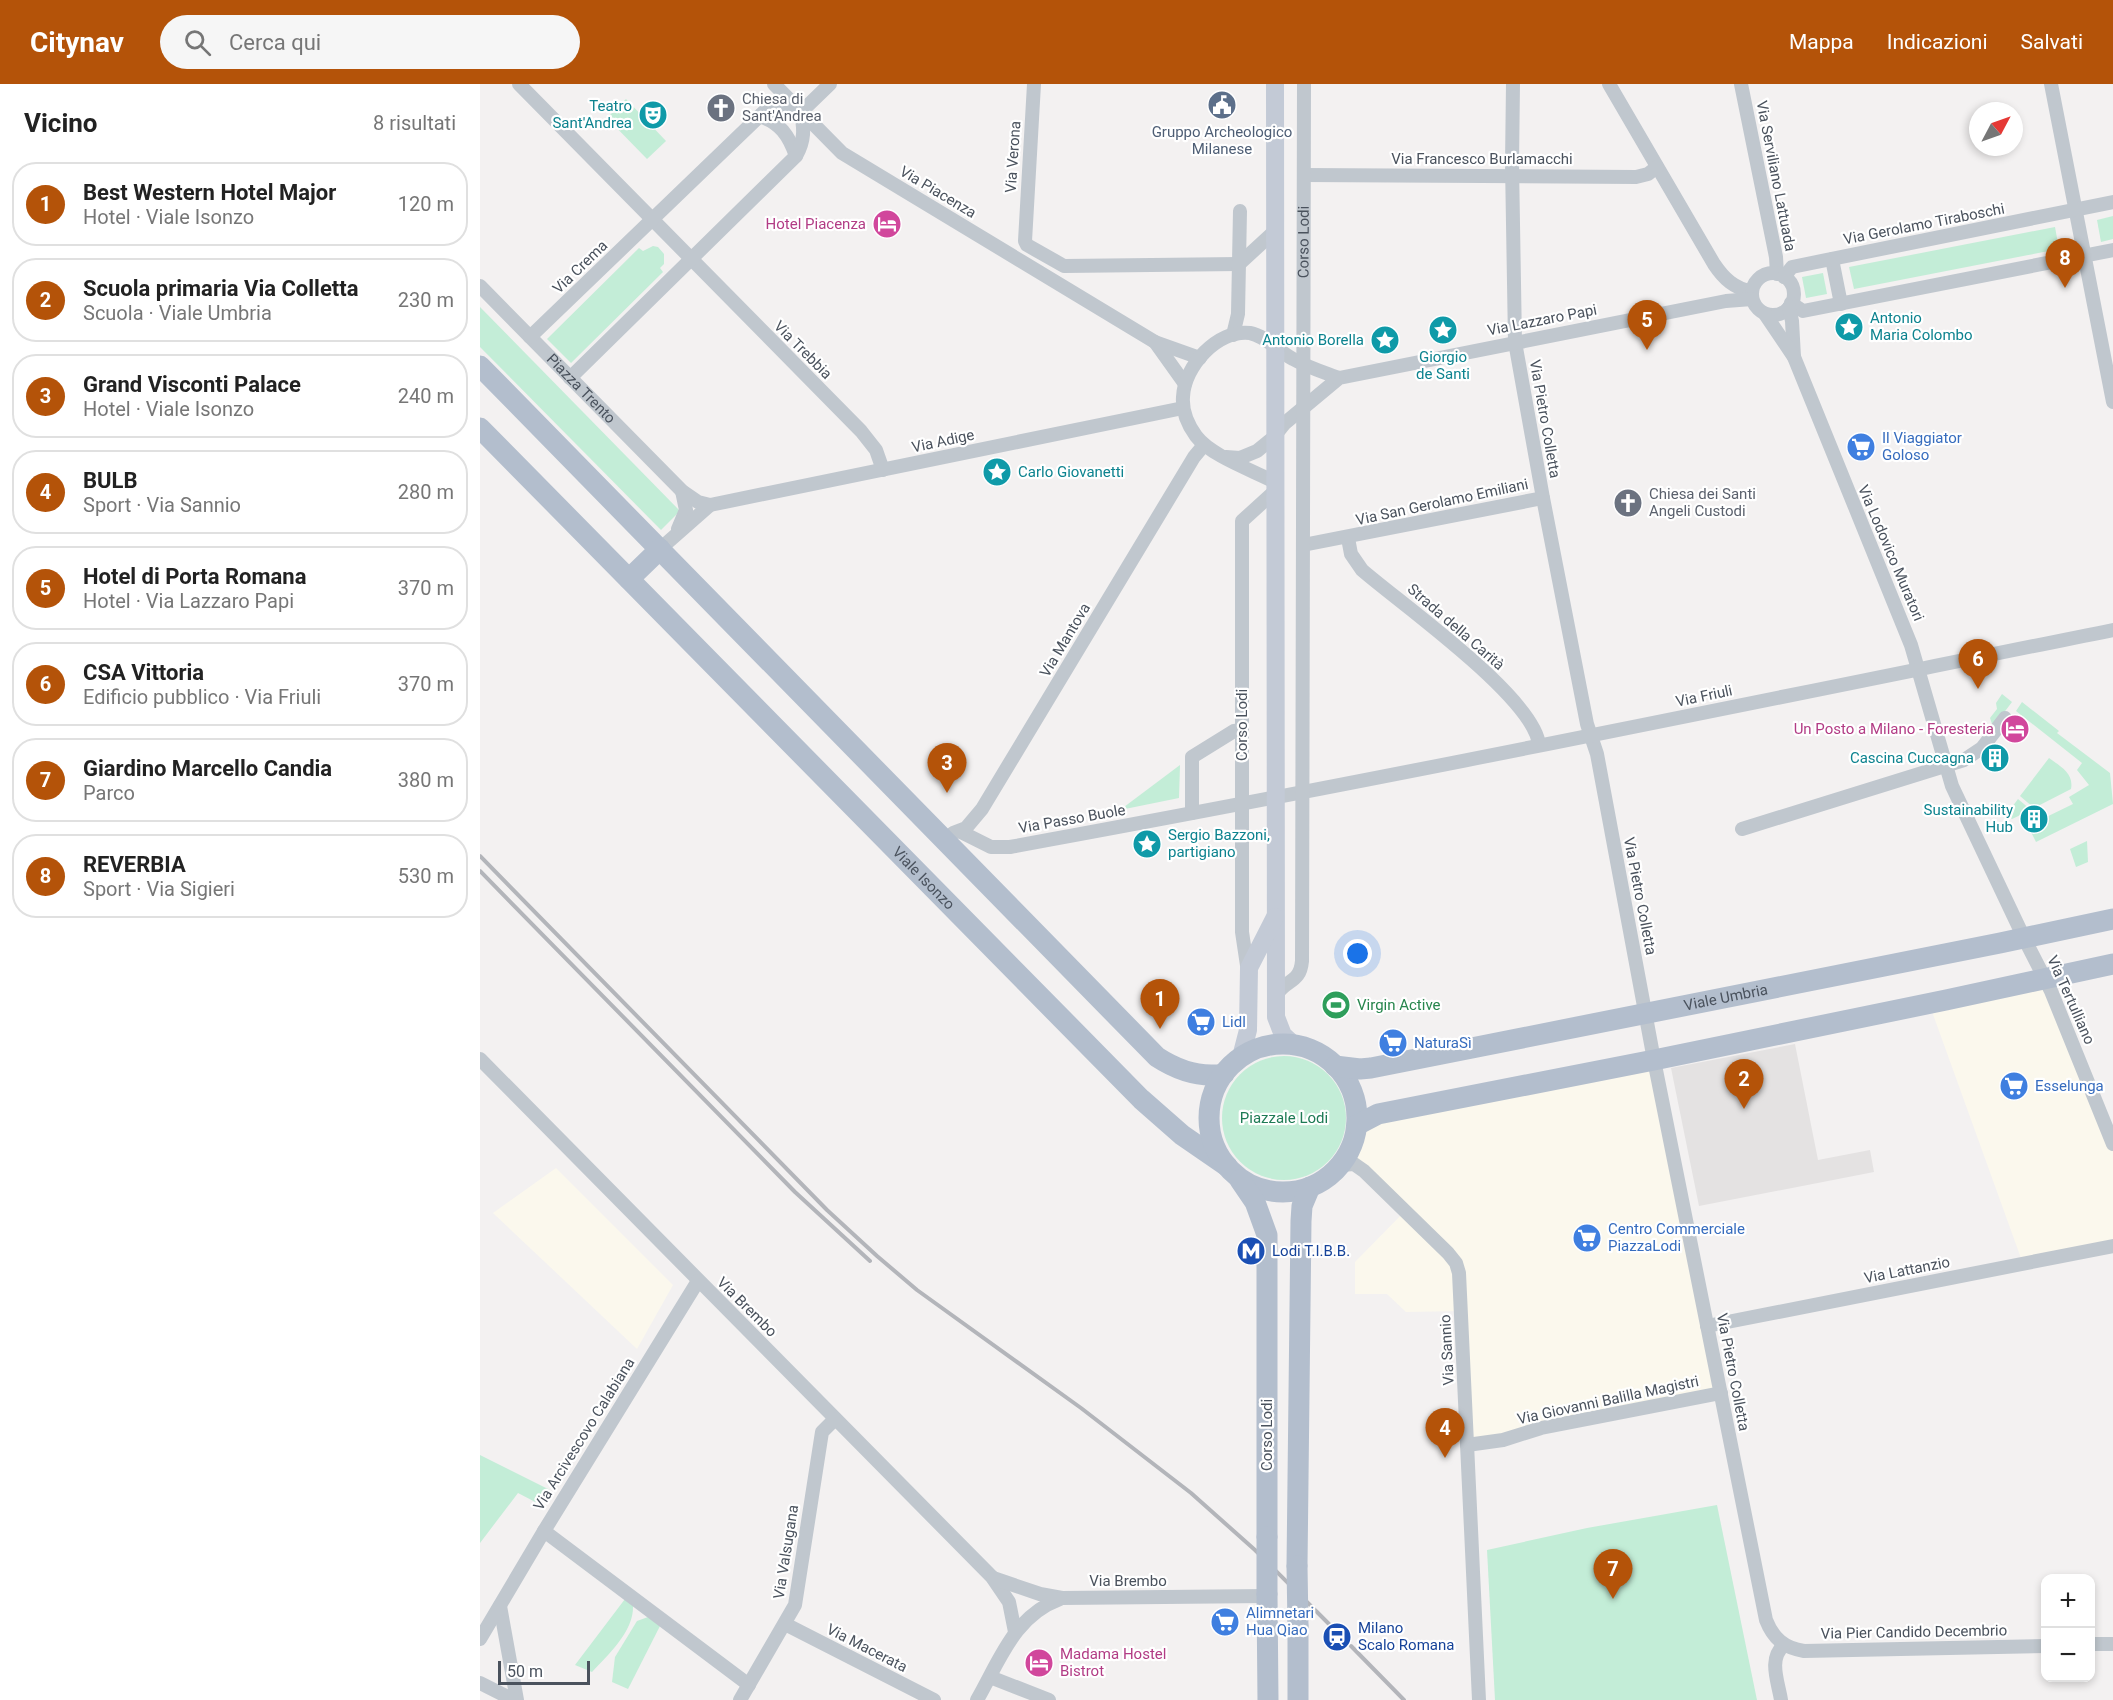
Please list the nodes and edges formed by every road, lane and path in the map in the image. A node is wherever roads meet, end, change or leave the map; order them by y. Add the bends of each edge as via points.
1 (519, 84) edge
2 (774, 84) edge
3 (830, 84) edge
4 (1034, 84) edge
5 (1275, 84) edge
6 (1304, 84) edge
7 (1513, 84) edge
8 (1610, 84) edge
9 (1741, 84) edge
10 (2051, 84) edge
11 (801, 112) junction
12 (759, 116) junction
13 (796, 156) junction
14 (1657, 167) junction
15 (1304, 175) junction
16 (1512, 177) junction
17 (2113, 202) edge
18 (2076, 210) junction
19 (1240, 212) dead end
20 (652, 220) junction
21 (1275, 231) junction
22 (2113, 250) edge
23 (2085, 256) junction
24 (690, 259) junction
25 (1832, 259) junction
26 (1239, 264) junction
27 (1080, 265) junction
28 (1780, 275) junction
29 (480, 286) edge
30 (1066, 288) junction
31 (1752, 295) junction
32 (1841, 304) junction
33 (1790, 305) junction
34 (1765, 314) junction
35 (1233, 335) junction
36 (530, 337) junction
37 (1155, 342) junction
38 (1515, 342) junction
39 (1275, 347) junction
40 (1794, 357) junction
41 (1200, 358) junction
42 (1304, 365) junction
43 (480, 366) edge
44 (570, 378) junction
45 (1339, 378) junction
46 (1185, 384) junction
47 (2113, 402) edge
48 (1304, 407) junction
49 (1183, 408) junction
50 (480, 428) edge
51 (1274, 435) junction
52 (1204, 445) junction
53 (1226, 457) junction
54 (883, 470) junction
55 (1274, 487) junction
56 (682, 491) junction
57 (1543, 498) junction
58 (710, 505) junction
59 (675, 534) junction
60 (1348, 538) junction
61 (1303, 545) junction
62 (660, 549) junction
63 (629, 579) junction
64 (2113, 630) edge
65 (1918, 669) junction
66 (2005, 718) dead end
67 (1242, 730) junction
68 (1592, 736) junction
69 (1539, 745) junction
70 (1946, 767) junction
71 (1302, 792) junction
72 (1276, 797) junction
73 (1242, 804) junction
74 (1192, 813) junction
75 (1742, 829) dead end
76 (951, 834) junction
77 (1276, 915) junction
78 (2113, 919) edge
79 (2024, 938) junction
80 (2113, 964) edge
81 (1248, 972) junction
82 (2044, 978) junction
83 (1276, 994) junction
84 (1645, 1013) junction
85 (1295, 1046) junction
86 (1241, 1057) junction
87 (480, 1059) edge
88 (1654, 1060) junction
89 (1224, 1074) junction
90 (1341, 1074) junction
91 (1357, 1125) junction
92 (2113, 1144) edge
93 (1341, 1165) junction
94 (1232, 1172) junction
95 (1310, 1187) junction
96 (2113, 1246) edge
97 (698, 1281) junction
98 (1707, 1326) junction
99 (1721, 1393) junction
100 (835, 1419) junction
101 (1467, 1444) junction
102 (544, 1531) junction
103 (992, 1577) junction
104 (1267, 1595) junction
105 (1062, 1598) junction
106 (500, 1606) junction
107 (786, 1624) junction
108 (1015, 1632) junction
109 (480, 1639) edge
110 (2095, 1644) edge
111 (2113, 1644) edge
112 (1784, 1645) junction
113 (2041, 1646) edge
114 (990, 1677) junction
115 (480, 1683) edge
116 (749, 1685) junction
117 (515, 1700) edge
118 (740, 1700) edge
119 (934, 1700) edge
120 (977, 1700) edge
121 (1049, 1700) edge
122 (1268, 1700) edge
123 (1298, 1700) edge
124 (1479, 1700) edge
125 (1781, 1700) edge

1 - 20 street
2 - 11 street, Via Piacenza
3 - 11 street
4 - 27 street, Via Verona via 1027,245 1064,266
5 - 21 main road, Corso Lodi
6 - 15 street, Corso Lodi
7 - 16 street, Via Pietro Colletta
8 - 14 street
9 - 28 street, Via Serviliano Lattuada
10 - 18 street
11 - 12 street, Via Crema via 769,106
11 - 13 street via 804,134
11 - 30 street, Via Piacenza via 842,153
12 - 13 street via 774,122 788,135
12 - 20 street, Via Crema
13 - 24 street
14 - 16 street, Via Francesco Burlamacchi via 1636,177
14 - 31 street via 1718,270 1729,283
15 - 16 street, Via Francesco Burlamacchi
15 - 42 street, Corso Lodi
16 - 38 street, Via Pietro Colletta
17 - 18 street, Via Gerolamo Tiraboschi
18 - 23 street
18 - 25 street, Via Gerolamo Tiraboschi
19 - 26 street
20 - 24 street
20 - 36 street, Via Crema
21 - 26 street, Corso Lodi
21 - 39 main road, Corso Lodi
22 - 23 street
23 - 32 street
23 - 47 street
24 - 44 street
24 - 54 street, Via Trebbia via 861,432 876,450
25 - 28 street, Via Gerolamo Tiraboschi via 1792,267
25 - 32 street
26 - 27 street
26 - 35 street via 1238,314
27 - 30 street
28 - 31 street, Via Gerolamo Tiraboschi via 1770,274 1758,280
28 - 33 street via 1792,287
29 - 36 street, Piazza Trento
30 - 37 street, Via Piacenza
31 - 34 street
31 - 38 street, Via Lazzaro Papi
32 - 33 street via 1803,311
33 - 34 street via 1778,315
33 - 40 street, Via Lodovico Muratori
34 - 40 street, Via Lodovico Muratori
35 - 39 street via 1253,334
35 - 41 street
36 - 44 street, Piazza Trento
37 - 41 street, Via Piacenza
37 - 46 street, Via Piacenza
38 - 45 street, Via Lazzaro Papi
38 - 57 street, Via Pietro Colletta
39 - 42 street
39 - 51 main road, Corso Lodi
40 - 65 street, Via Lodovico Muratori
41 - 46 street
42 - 45 street
42 - 48 street, Corso Lodi
43 - 62 main road
44 - 56 street, Piazza Trento
45 - 48 street, Via Lazzaro Papi
46 - 49 street
48 - 51 street, Via Lazzaro Papi
48 - 61 street, Corso Lodi
49 - 52 street
49 - 54 street, Via Adige
50 - 63 main road
51 - 53 street via 1245,457
51 - 55 main road, Corso Lodi
52 - 53 street
52 - 76 street, Via Mantova via 982,809 972,824
53 - 55 street
54 - 58 street, Via Adige
55 - 67 street, Corso Lodi via 1242,521
55 - 72 main road, Corso Lodi
56 - 58 street, Piazza Trento
56 - 59 street via 686,510
57 - 60 street, Via San Gerolamo Emiliani
57 - 68 street, Via Pietro Colletta
58 - 59 street
59 - 62 street
60 - 61 street
60 - 69 street, Strada della Carità via 1351,554 1362,570 1490,677 1526,715 1536,730
61 - 71 street, Corso Lodi
62 - 63 main road
62 - 76 main road
63 - 94 main road, Viale Isonzo via 1141,1099
64 - 65 street, Via Friuli
65 - 68 street, Via Friuli
65 - 70 street, Via Lodovico Muratori
66 - 70 street via 1979,751
67 - 73 street, Corso Lodi
67 - 74 street via 1192,757
68 - 69 street, Via Friuli
68 - 84 street, Via Pietro Colletta
69 - 71 street, Via Friuli
70 - 75 street
70 - 79 street, Via Lodovico Muratori
71 - 72 street, Via Passo Buole
71 - 83 street, Corso Lodi via 1301,965 1297,977
72 - 73 street, Via Passo Buole
72 - 77 main road, Corso Lodi
73 - 74 street, Via Passo Buole
73 - 81 street, Corso Lodi via 1242,932
74 - 76 street, Via Passo Buole via 1001,848
76 - 89 main road via 1157,1056 1169,1065 1191,1072
77 - 81 main road, Corso Lodi
77 - 83 main road, Corso Lodi
78 - 79 main road, Viale Umbria
79 - 82 street, Via Tertulliano
79 - 84 main road, Viale Umbria
80 - 82 main road
81 - 86 main road, Corso Lodi via 1248,1030
82 - 88 main road
82 - 92 street, Via Tertulliano
83 - 85 main road, Corso Lodi via 1278,1027
84 - 88 street, Via Pietro Colletta
84 - 90 main road, Viale Umbria
85 - 86 main road via 1267,1046
85 - 90 main road via 1313,1051
86 - 89 main road
87 - 97 street, Via Brembo
88 - 91 main road via 1378,1114
88 - 98 street, Via Pietro Colletta
89 - 94 main road via 1213,1094 1209,1120 1212,1141
90 - 91 main road via 1356,1104
91 - 93 main road
93 - 95 main road via 1328,1178
93 - 101 street, Via Sannio via 1354,1164 1364,1171 1448,1253 1458,1268
94 - 95 main road via 1255,1187 1274,1192
94 - 104 main road, Corso Lodi, bridge via 1253,1197 1267,1235
95 - 123 main road, Corso Lodi, bridge via 1301,1221
96 - 98 street, Via Lattanzio
97 - 100 street, Via Brembo
97 - 102 street, Via Arcivescovo Calabiana
98 - 99 street, Via Pietro Colletta
99 - 101 street, Via Giovanni Balilla Magistri via 1541,1428 1494,1442
99 - 112 street, Via Pietro Colletta via 1766,1620 1773,1635
100 - 103 street, Via Brembo
100 - 107 street, Via Valsugana via 822,1432 795,1605
101 - 124 street, Via Sannio
102 - 106 street, Via Arcivescovo Calabiana
102 - 116 street
103 - 105 street, Via Brembo
103 - 108 street, Via Brembo via 1009,1602
104 - 105 street, Via Brembo
104 - 122 main road, Corso Lodi
105 - 108 street via 1040,1607
106 - 109 street, Via Arcivescovo Calabiana
106 - 117 street
107 - 116 street, Via Valsugana
107 - 119 street, Via Macerata
108 - 114 street
110 - 111 street
112 - 113 street, Via Pier Candido Decembrio via 1804,1652
112 - 125 street via 1776,1653 1774,1664
114 - 120 street
114 - 121 street
115 - 117 street
116 - 118 street, Via Valsugana

